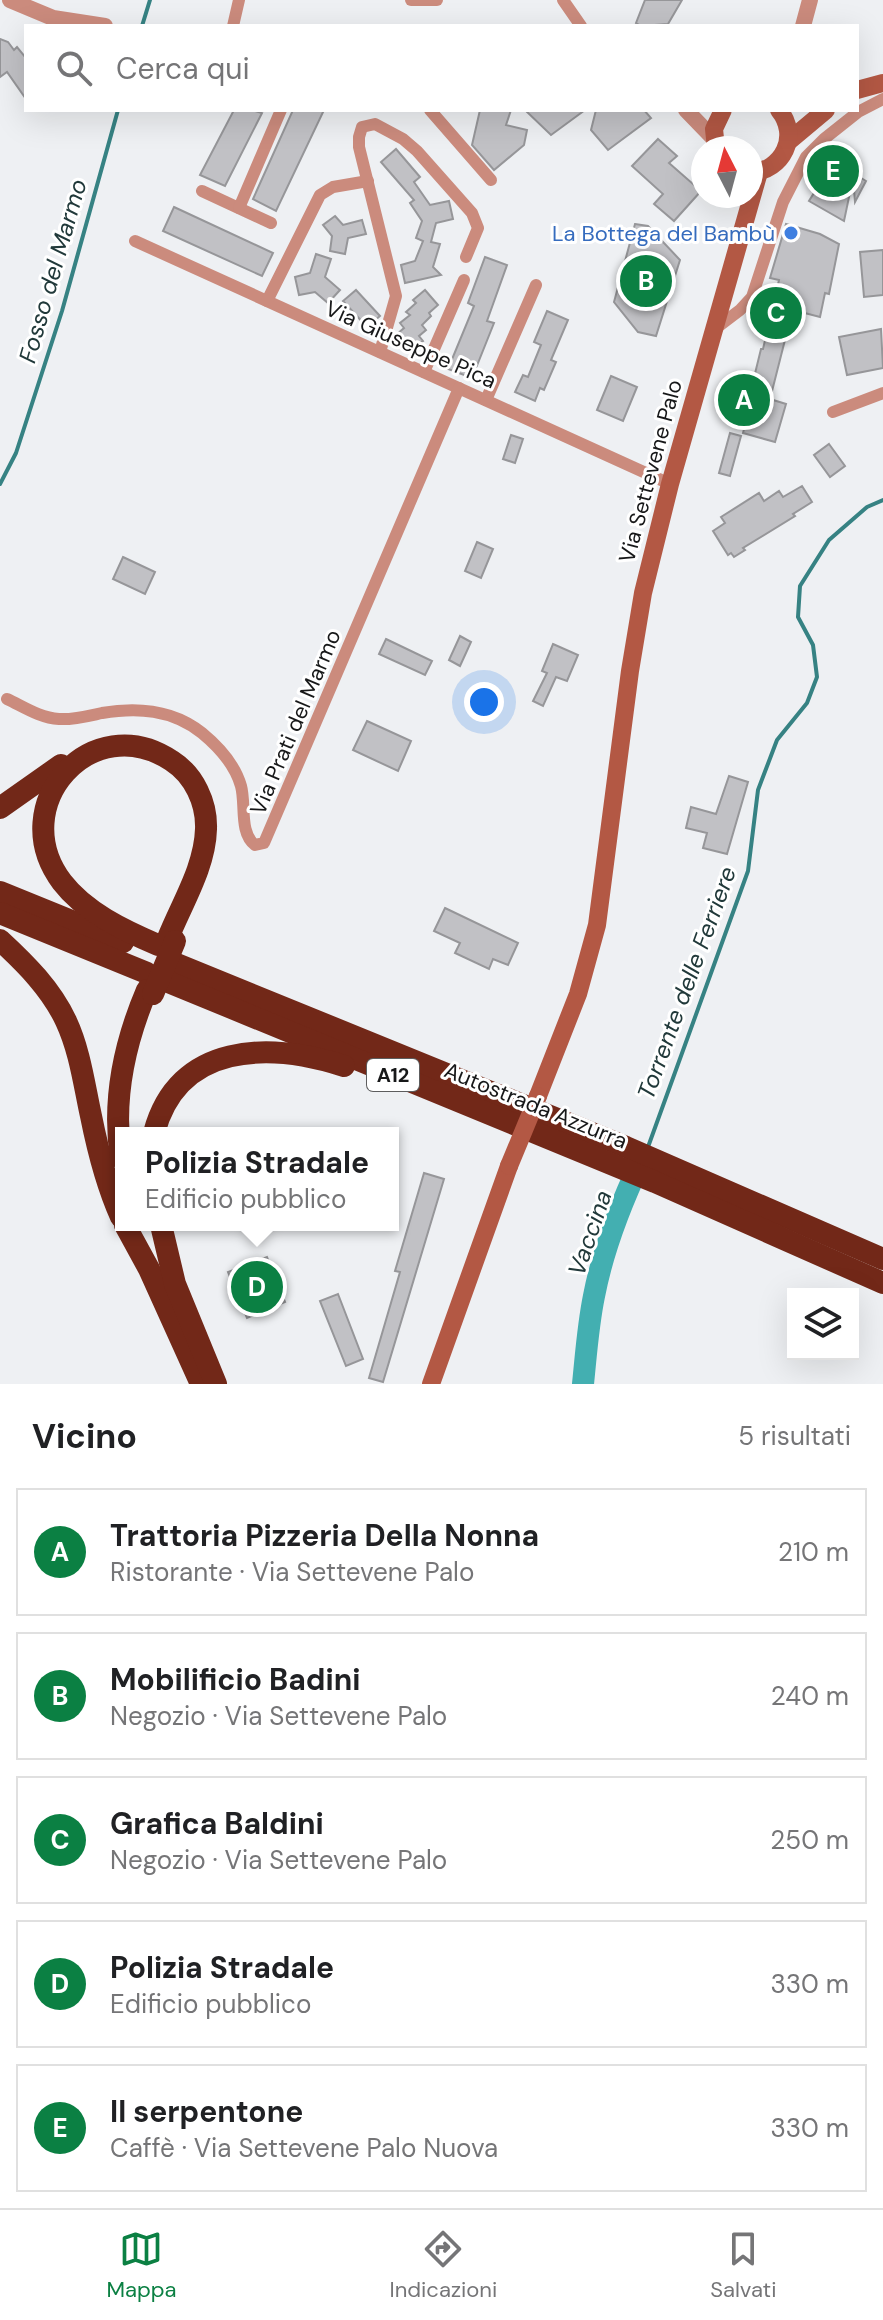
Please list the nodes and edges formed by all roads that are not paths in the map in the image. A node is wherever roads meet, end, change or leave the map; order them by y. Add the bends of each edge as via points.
1 (10, 0) edge
2 (239, 0) edge
3 (411, 0) edge
4 (437, 0) edge
5 (563, 0) edge
6 (810, 0) edge
7 (92, 24) edge
8 (233, 24) edge
9 (580, 24) edge
10 (804, 24) edge
11 (883, 83) edge
12 (859, 89) edge
13 (883, 99) edge
14 (859, 111) edge
15 (280, 112) edge
16 (432, 112) edge
17 (688, 112) edge
18 (721, 112) edge
19 (858, 112) edge
20 (783, 113) edge
21 (819, 115) edge
22 (708, 136) edge
23 (714, 136) edge
24 (789, 141) junction
25 (763, 169) edge
26 (491, 180) dead end
27 (368, 181) junction
28 (202, 191) dead end
29 (239, 208) junction
30 (745, 208) edge
31 (271, 223) dead end
32 (135, 241) dead end
33 (466, 257) dead end
34 (464, 280) dead end
35 (536, 285) dead end
36 (267, 301) junction
37 (713, 331) junction
38 (380, 352) junction
39 (424, 372) junction
40 (459, 388) junction
41 (883, 393) edge
42 (486, 400) junction
43 (833, 412) dead end
44 (670, 484) junction
45 (7, 699) dead end
46 (0, 808) edge
47 (0, 892) edge
48 (0, 913) edge
49 (0, 940) edge
50 (163, 962) junction
51 (498, 1118) junction
52 (119, 1127) edge
53 (124, 1127) edge
54 (156, 1127) edge
55 (623, 1157) junction
56 (659, 1172) junction
57 (115, 1202) edge
58 (128, 1231) edge
59 (139, 1231) edge
60 (149, 1231) edge
61 (162, 1231) edge
62 (883, 1259) edge
63 (149, 1269) junction
64 (883, 1283) edge
65 (176, 1287) junction
66 (201, 1384) edge
67 (216, 1384) edge
68 (431, 1384) edge

1 - 7 street via 53,18
2 - 8 street
3 - 4 street
5 - 9 street
6 - 10 street
11 - 12 main road
13 - 14 street
15 - 29 street
16 - 26 street
17 - 22 street
18 - 23 main road
19 - 37 street via 806,157 783,202 752,297
20 - 21 main road
20 - 24 main road
21 - 24 main road
24 - 25 main road via 776,163
27 - 33 street via 359,137 362,127 372,123 411,145 475,216 477,232
27 - 36 street via 333,187 320,195
27 - 38 street via 396,296
28 - 29 street
29 - 31 street
30 - 37 main road, Via Settevene Palo
32 - 36 street, Via Giuseppe Pica
34 - 39 street
35 - 42 street
36 - 38 street, Via Giuseppe Pica
37 - 44 main road, Via Settevene Palo
38 - 39 street, Via Giuseppe Pica
39 - 40 street, Via Giuseppe Pica
40 - 42 street, Via Giuseppe Pica
40 - 45 street, Via Prati del Marmo via 264,843 255,845 247,835 242,789 230,763 186,722 138,710 57,719
41 - 43 street
42 - 44 street, Via Giuseppe Pica
44 - 68 main road, Via Settevene Palo, bridge via 639,613 597,925 578,994
46 - 50 highway via 98,743 145,741 182,759 203,785 213,823 207,859
47 - 50 highway, Autostrada Azzurra / A12
48 - 50 highway, Autostrada Azzurra / A12
49 - 57 highway via 36,975 69,1028
50 - 50 highway via 87,906 63,882 49,857 43,823 49,795 64,774 90,754 117,745 152,750 180,766 199,793 205,816 202,857
50 - 51 highway, Autostrada Azzurra / A12
50 - 52 highway via 132,1028 122,1069
50 - 53 highway via 129,1069
50 - 55 highway, Autostrada Azzurra / A12 via 379,1039
51 - 54 highway via 446,1105 334,1063 262,1053 218,1060 189,1074 166,1100
51 - 55 highway, Autostrada Azzurra / A12
55 - 56 highway, Autostrada Azzurra / A12
56 - 62 highway, Autostrada Azzurra / A12
56 - 64 highway, Autostrada Azzurra / A12
58 - 63 highway
59 - 63 highway
60 - 65 highway
61 - 65 highway
63 - 66 highway
65 - 67 highway

